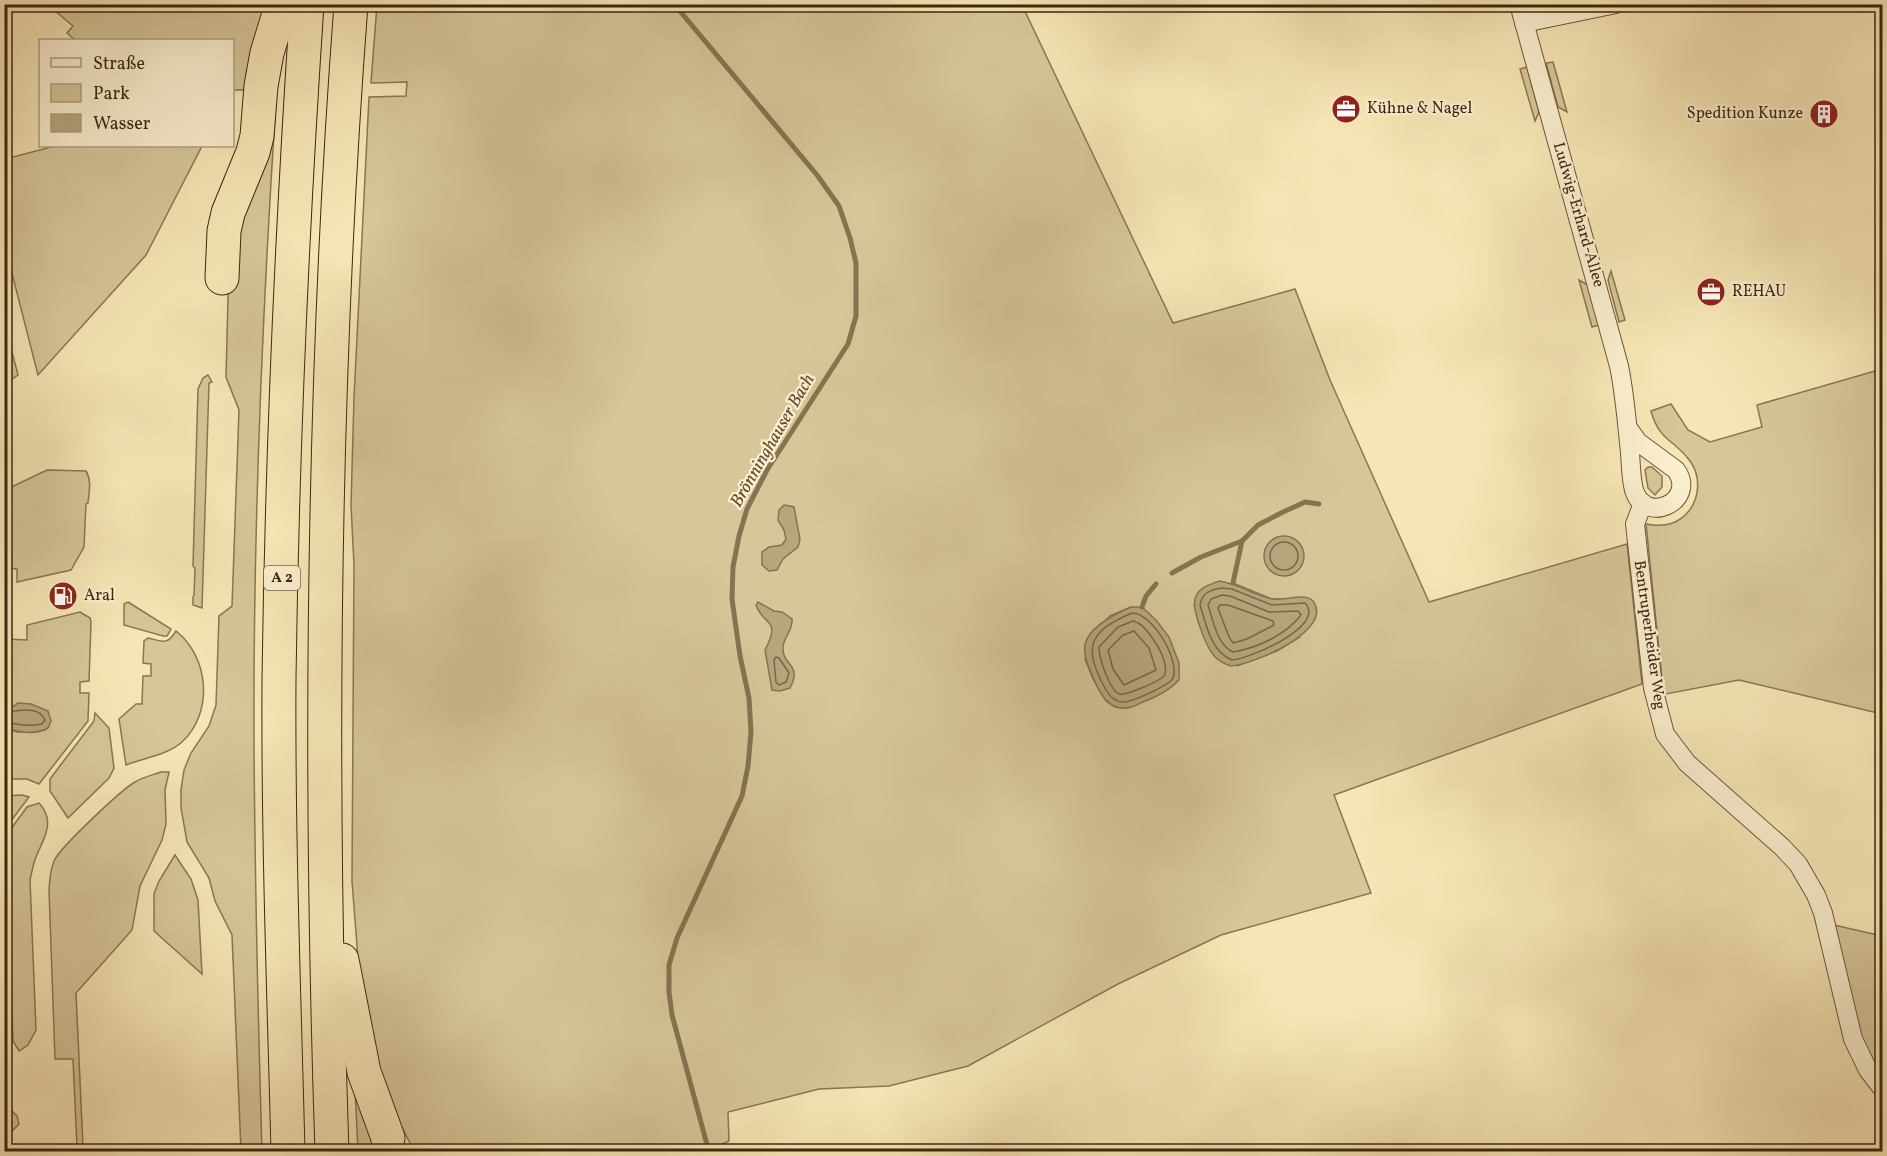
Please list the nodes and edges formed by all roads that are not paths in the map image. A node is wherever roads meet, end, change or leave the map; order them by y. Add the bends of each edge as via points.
1 (282, 4) edge
2 (307, 4) edge
3 (351, 4) edge
4 (1519, 4) edge
5 (1616, 4) edge
6 (1524, 23) junction
7 (222, 278) dead end
8 (1628, 428) junction
9 (1643, 503) junction
10 (325, 876) junction
11 (1882, 1088) edge
12 (388, 1138) dead end
13 (288, 1152) edge
14 (332, 1152) edge

1 - 7 highway via 267,53 253,152 224,231
2 - 13 highway, A 2 via 292,221 280,668 280,888
3 - 10 highway via 337,235 326,550
4 - 6 street, Ludwig-Erhard-Allee
5 - 6 street
6 - 8 street, Ludwig-Erhard-Allee via 1617,358
8 - 9 street, Ludwig-Erhard-Allee via 1634,490
8 - 9 street via 1638,442 1676,470 1680,481 1672,504 1654,508
9 - 11 street, Bentruperheider Weg via 1635,524 1653,688 1665,734 1686,764 1782,847 1804,873 1823,913 1853,1039
10 - 12 highway via 364,1072
10 - 14 highway

